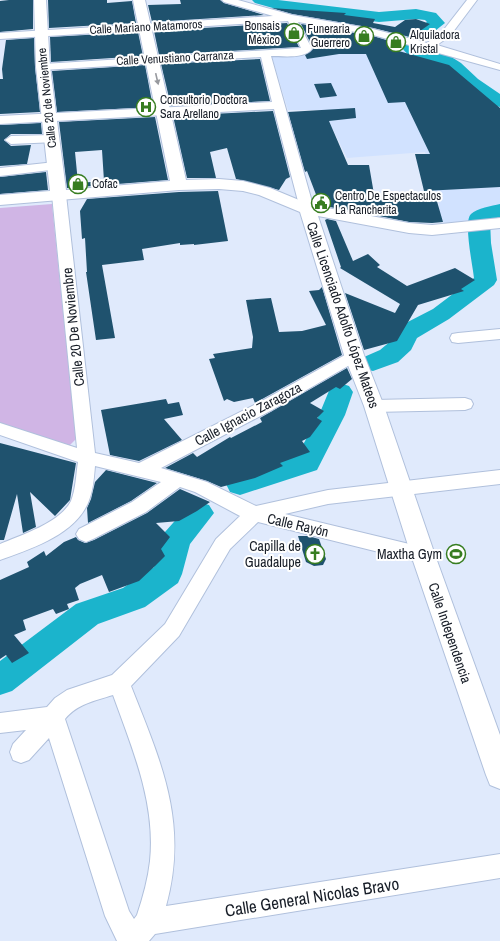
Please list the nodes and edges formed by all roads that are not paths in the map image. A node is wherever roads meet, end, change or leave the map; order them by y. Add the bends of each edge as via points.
1 (40, 0) edge
2 (139, 0) edge
3 (227, 0) edge
4 (472, 0) edge
5 (291, 18) junction
6 (145, 27) junction
7 (41, 33) junction
8 (446, 34) junction
9 (0, 36) edge
10 (424, 46) junction
11 (444, 50) junction
12 (265, 53) junction
13 (152, 59) junction
14 (43, 67) junction
15 (500, 68) edge
16 (278, 105) junction
17 (165, 112) junction
18 (50, 119) junction
19 (0, 120) edge
20 (52, 139) junction
21 (12, 140) dead end
22 (32, 140) junction
23 (55, 166) junction
24 (27, 169) junction
25 (0, 172) edge
26 (179, 185) junction
27 (59, 195) junction
28 (0, 200) edge
29 (307, 209) junction
30 (500, 224) edge
31 (500, 334) edge
32 (458, 338) dead end
33 (354, 355) junction
34 (465, 404) dead end
35 (374, 406) junction
36 (0, 429) edge
37 (87, 458) junction
38 (140, 471) junction
39 (500, 477) edge
40 (178, 479) junction
41 (401, 490) junction
42 (254, 514) junction
43 (86, 534) dead end
44 (0, 552) edge
45 (423, 555) junction
46 (119, 683) junction
47 (53, 717) junction
48 (0, 723) edge
49 (21, 752) dead end
50 (500, 775) edge
51 (500, 866) edge
52 (148, 922) junction
53 (131, 941) edge

1 - 7 street, Calle 20 de Noviembre
2 - 6 street
3 - 5 street
4 - 8 street
5 - 6 street, Calle Mariano Matamoros
5 - 10 street via 352,27
5 - 12 street, Calle Venustiano Carranza via 306,49 304,52
6 - 7 street, Calle Mariano Matamoros
6 - 13 street
7 - 9 street, Calle Mariano Matamoros
7 - 14 street, Calle 20 de Noviembre
8 - 10 street
8 - 11 street
10 - 11 street
11 - 15 street
12 - 13 street, Calle Venustiano Carranza
12 - 16 street
13 - 14 street, Calle Venustiano Carranza
13 -> 17 street
14 - 18 street, Calle 20 de Noviembre
16 - 17 street
16 - 29 street
17 - 18 street
17 - 26 street
18 - 19 street
18 - 20 street, Calle 20 de Noviembre
20 - 22 street
20 - 23 street, Calle 20 de Noviembre
21 - 22 street
22 - 24 street
23 - 24 street
23 - 27 street, Calle 20 de Noviembre
24 - 25 street
26 - 27 street, Calle Licenciado Adolfo López Mateos
26 - 29 street, Calle Licenciado Adolfo López Mateos via 242,186 264,191
27 - 28 street, Calle Licenciado Adolfo López Mateos
27 - 37 street, Calle 20 De Noviembre
29 - 30 street via 432,230
29 - 33 street, Calle Licenciado Adolfo López Mateos
31 - 32 street
33 - 35 street, Calle Licenciado Adolfo López Mateos
33 - 38 street, Calle Ignacio Zaragoza via 266,406
34 - 35 street
35 - 41 street, Calle Licenciado Adolfo López Mateos
36 - 37 street, Calle Rayón
37 - 38 street, Calle Rayón
37 - 44 street via 83,491 77,506 65,520
38 - 40 street, Calle Rayón
39 - 41 street
40 - 42 street, Calle Rayón via 201,487
40 - 43 street via 139,507
41 - 42 street via 328,497
41 - 45 street, Calle Independencia
42 - 45 street, Calle Rayón
42 - 46 street via 223,544 172,630
45 - 50 street, Calle Independencia
46 - 47 street via 75,697 63,705
46 - 52 street via 154,779 161,816 164,853 160,881
47 - 48 street
47 - 49 street
47 - 53 street via 118,916
51 - 52 street, Calle General Nicolas Bravo
52 - 53 street

